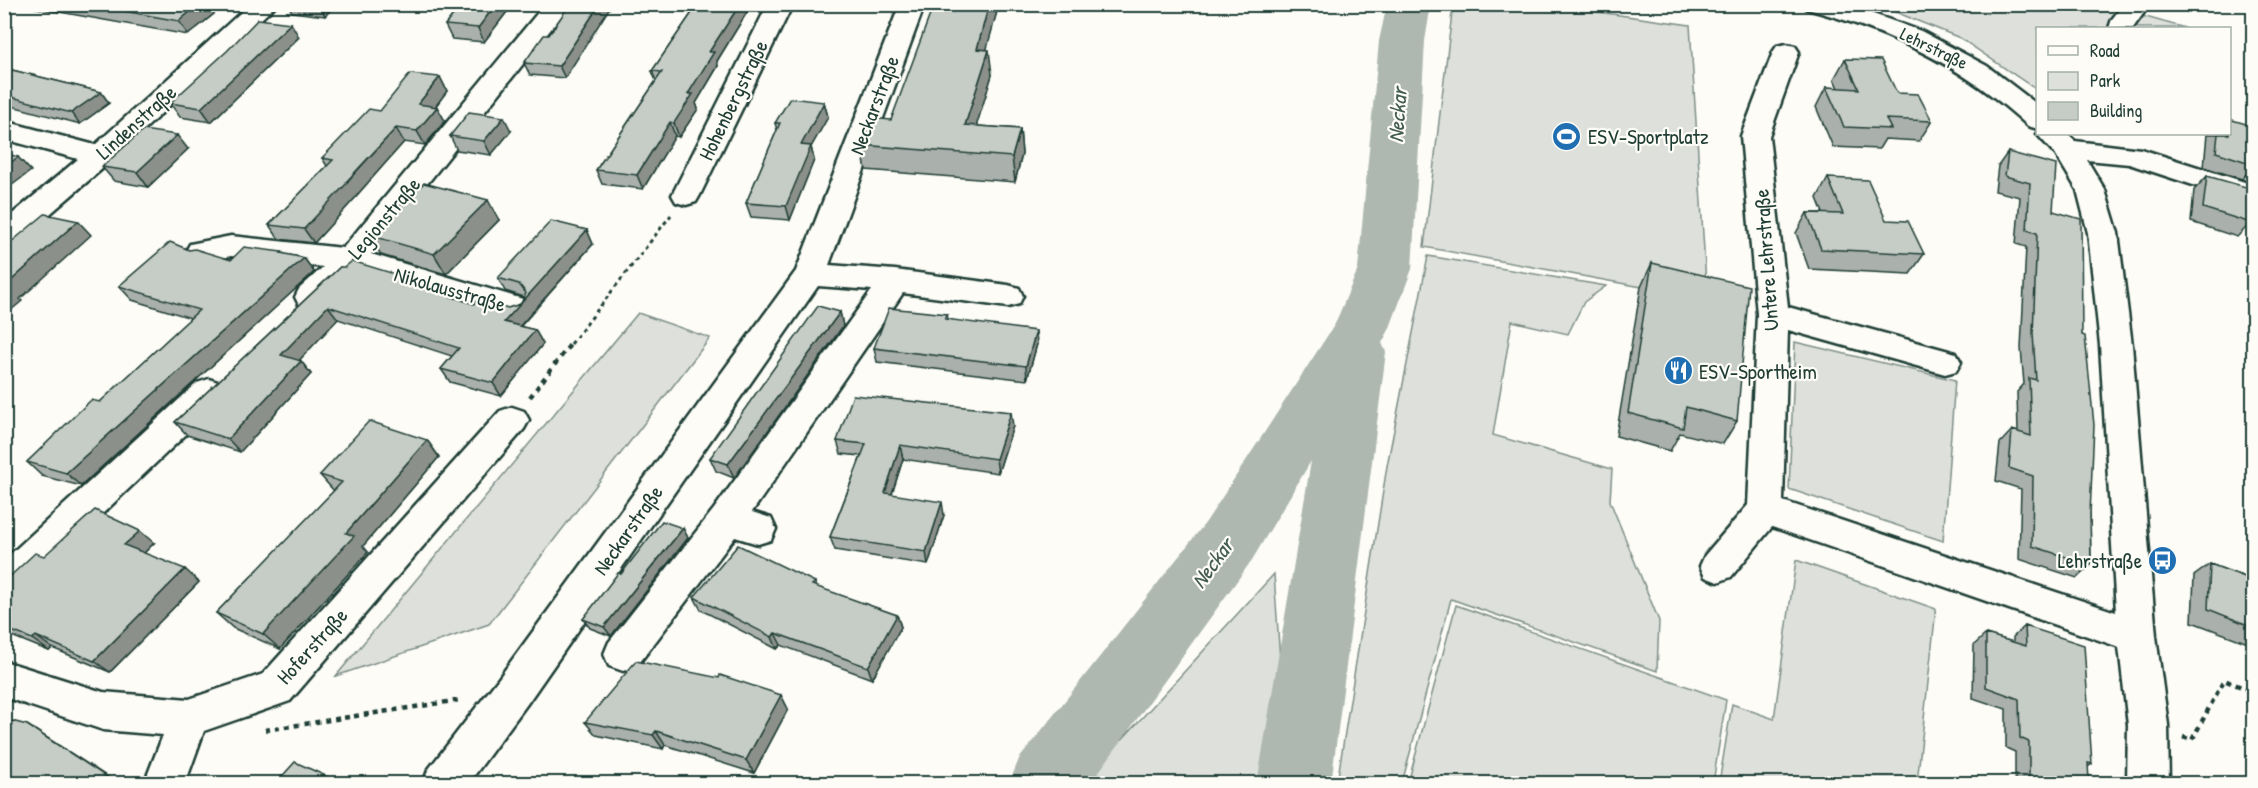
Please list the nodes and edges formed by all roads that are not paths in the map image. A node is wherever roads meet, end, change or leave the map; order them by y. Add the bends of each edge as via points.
1 (265, 4) edge
2 (559, 4) edge
3 (781, 4) edge
4 (913, 4) edge
5 (1816, 4) edge
6 (2138, 4) edge
7 (2122, 27) edge
8 (1786, 52) dead end
9 (2036, 119) edge
10 (4, 130) edge
11 (2059, 141) edge
12 (2131, 144) edge
13 (99, 156) junction
14 (686, 195) road end
15 (2253, 195) edge
16 (4, 237) edge
17 (201, 251) edge
18 (350, 259) junction
19 (810, 274) junction
20 (895, 281) junction
21 (1008, 296) dead end
22 (515, 308) edge
23 (1773, 314) junction
24 (290, 316) edge
25 (1945, 362) dead end
26 (229, 373) edge
27 (512, 420) road end
28 (1765, 510) junction
29 (1718, 566) dead end
30 (4, 584) edge
31 (2137, 636) junction
32 (623, 654) dead end
33 (4, 679) edge
34 (189, 718) junction
35 (164, 783) edge
36 (443, 783) edge
37 (2148, 783) edge

1 - 13 street, Lindenstraße
2 - 18 street, Legionstraße
3 - 14 street, Hohenbergstraße
4 - 19 street, Neckarstraße
5 - 9 street, Lehrstraße via 1908,33 1975,68
6 - 7 street
8 - 23 street, Untere Lehrstraße via 1755,136
10 - 13 street
11 - 12 street
11 - 31 street via 2091,190 2103,233 2116,345
12 - 15 street
13 - 16 street, Lindenstraße
17 - 18 street, Nikolausstraße via 231,246
18 - 22 street, Nikolausstraße
18 - 24 street, Legionstraße
19 - 20 street
19 - 36 street, Neckarstraße
20 - 21 street
20 - 32 street via 743,524
23 - 25 street
23 - 28 street, Untere Lehrstraße
26 - 30 street
27 - 34 street, Hoferstraße via 276,688
28 - 29 street
28 - 31 street
31 - 37 street via 2148,725
33 - 34 street, Hoferstraße via 103,711
34 - 35 street

